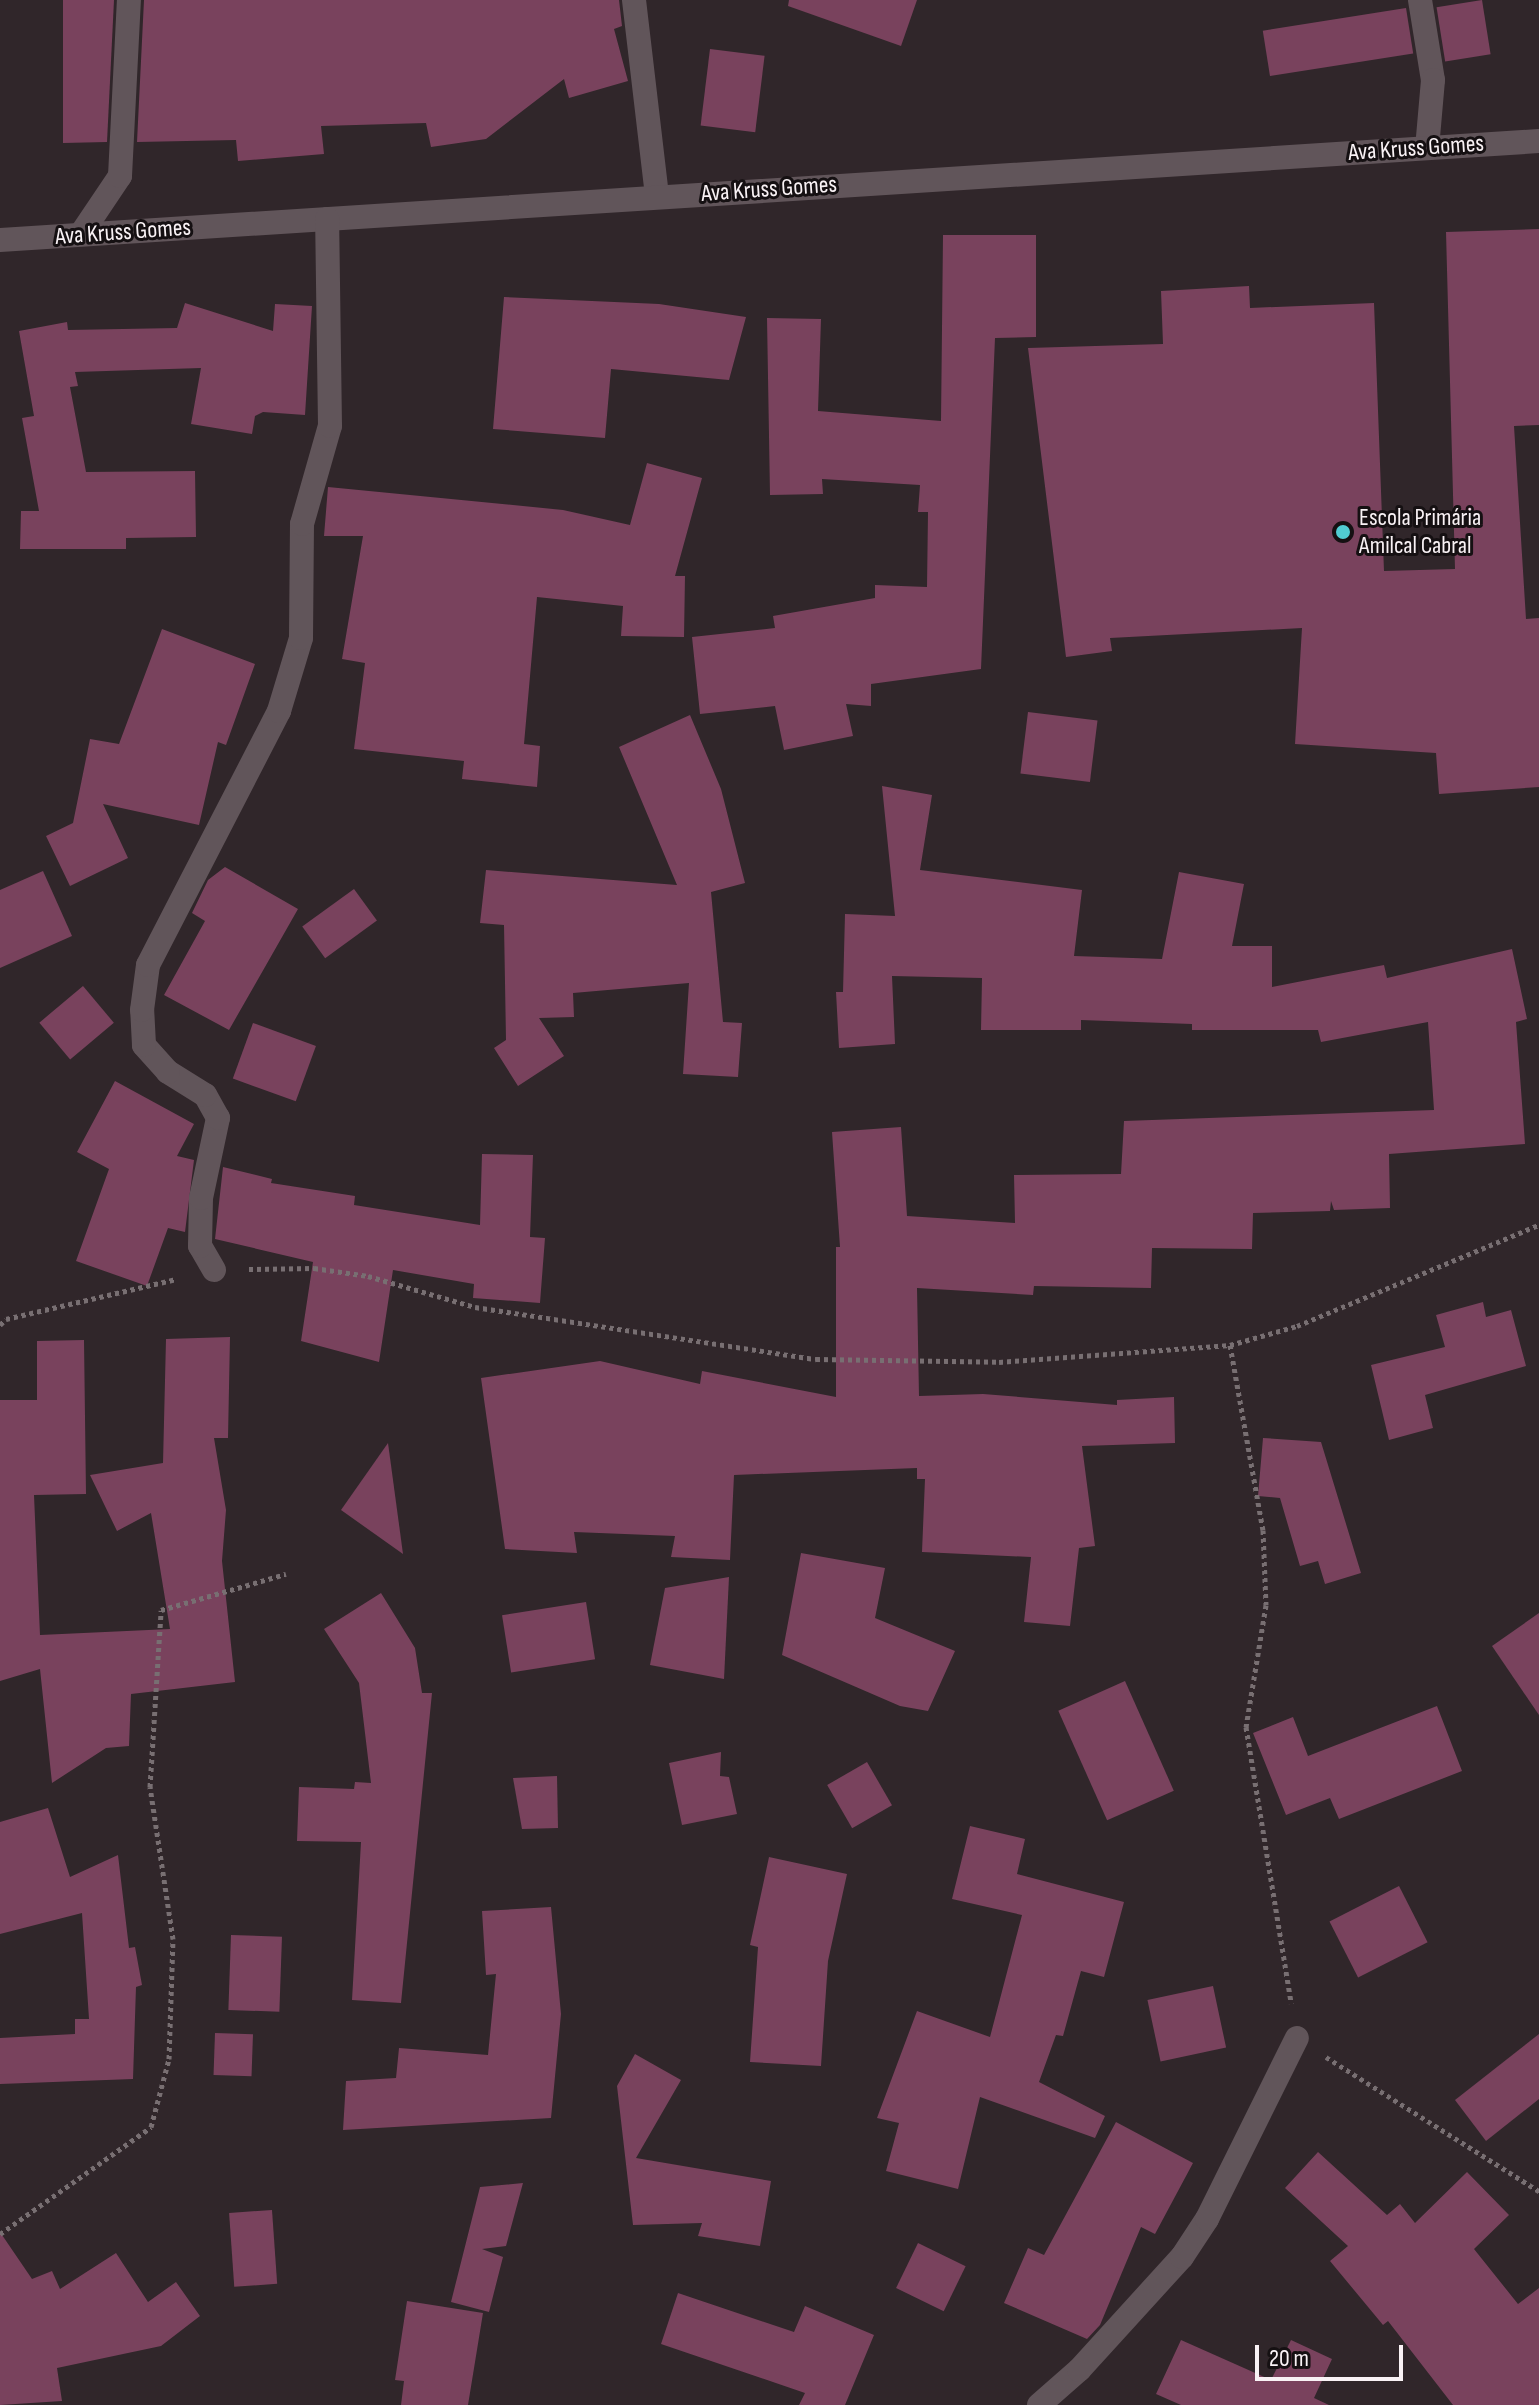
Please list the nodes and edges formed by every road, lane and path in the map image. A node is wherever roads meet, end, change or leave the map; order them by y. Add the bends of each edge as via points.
1 (129, 0) edge
2 (634, 0) edge
3 (1420, 0) edge
4 (1539, 141) edge
5 (1427, 148) junction
6 (657, 196) junction
7 (327, 219) junction
8 (81, 234) junction
9 (0, 240) edge
10 (1539, 1225) edge
11 (214, 1270) junction
12 (0, 1325) edge
13 (1230, 1345) junction
14 (286, 1574) dead end
15 (1297, 2038) junction
16 (1539, 2191) edge
17 (0, 2234) edge
18 (1039, 2405) edge

1 - 8 street via 120,176
2 - 6 street
3 - 5 street via 1433,80
4 - 5 street, Ava Kruss Gomes
5 - 6 street, Ava Kruss Gomes
6 - 7 street, Ava Kruss Gomes
7 - 8 street, Ava Kruss Gomes
7 - 11 street via 330,426 302,524 301,638 279,711 148,965 142,1010 144,1045 168,1072 205,1095 218,1118 201,1198 200,1246
8 - 9 street, Ava Kruss Gomes
10 - 13 path via 1364,1300
11 - 12 path via 6,1319
11 - 13 path via 314,1268 424,1289 475,1307 816,1359 999,1362
13 - 15 path via 1263,1530 1266,1605 1246,1727
14 - 17 path via 161,1610 150,1787 173,1939 169,2059 151,2127
15 - 16 path
15 - 18 street via 1207,2219 1182,2257 1079,2370

